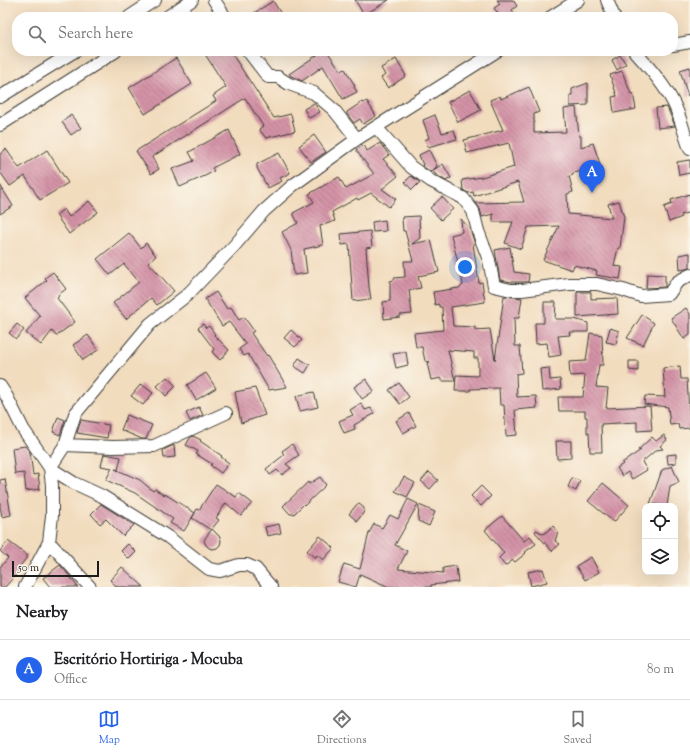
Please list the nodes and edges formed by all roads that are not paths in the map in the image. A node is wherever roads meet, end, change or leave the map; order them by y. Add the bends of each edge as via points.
1 (155, 0) edge
2 (191, 0) edge
3 (214, 0) edge
4 (578, 0) edge
5 (607, 0) edge
6 (137, 12) edge
7 (174, 12) edge
8 (222, 12) edge
9 (559, 12) edge
10 (612, 12) edge
11 (690, 42) edge
12 (678, 44) edge
13 (67, 56) edge
14 (108, 56) edge
15 (252, 56) edge
16 (489, 56) edge
17 (642, 56) edge
18 (0, 97) edge
19 (0, 125) edge
20 (376, 127) junction
21 (357, 139) junction
22 (690, 150) edge
23 (690, 275) edge
24 (0, 386) edge
25 (226, 413) dead end
26 (64, 445) junction
27 (50, 468) junction
28 (49, 542) junction
29 (25, 587) edge
30 (90, 587) edge
31 (271, 587) edge

1 - 6 street
2 - 7 street
3 - 8 street
4 - 9 street
5 - 10 street
11 - 12 street
13 - 18 street
14 - 19 street
15 - 21 street via 268,77 278,77 314,93 334,110
16 - 20 street
17 - 22 street via 674,103
20 - 21 street
20 - 23 street via 411,167 430,181 463,198 473,211 489,260 494,286 522,290 569,284 597,284 641,296 669,294 677,282
21 - 26 street via 292,186 264,211 187,295 150,324 75,414
24 - 27 street via 23,428
25 - 26 street via 154,446
26 - 27 street
27 - 28 street via 52,516
27 - 31 street via 102,496 168,537 209,569 220,570 247,565 256,569
28 - 29 street
28 - 30 street

